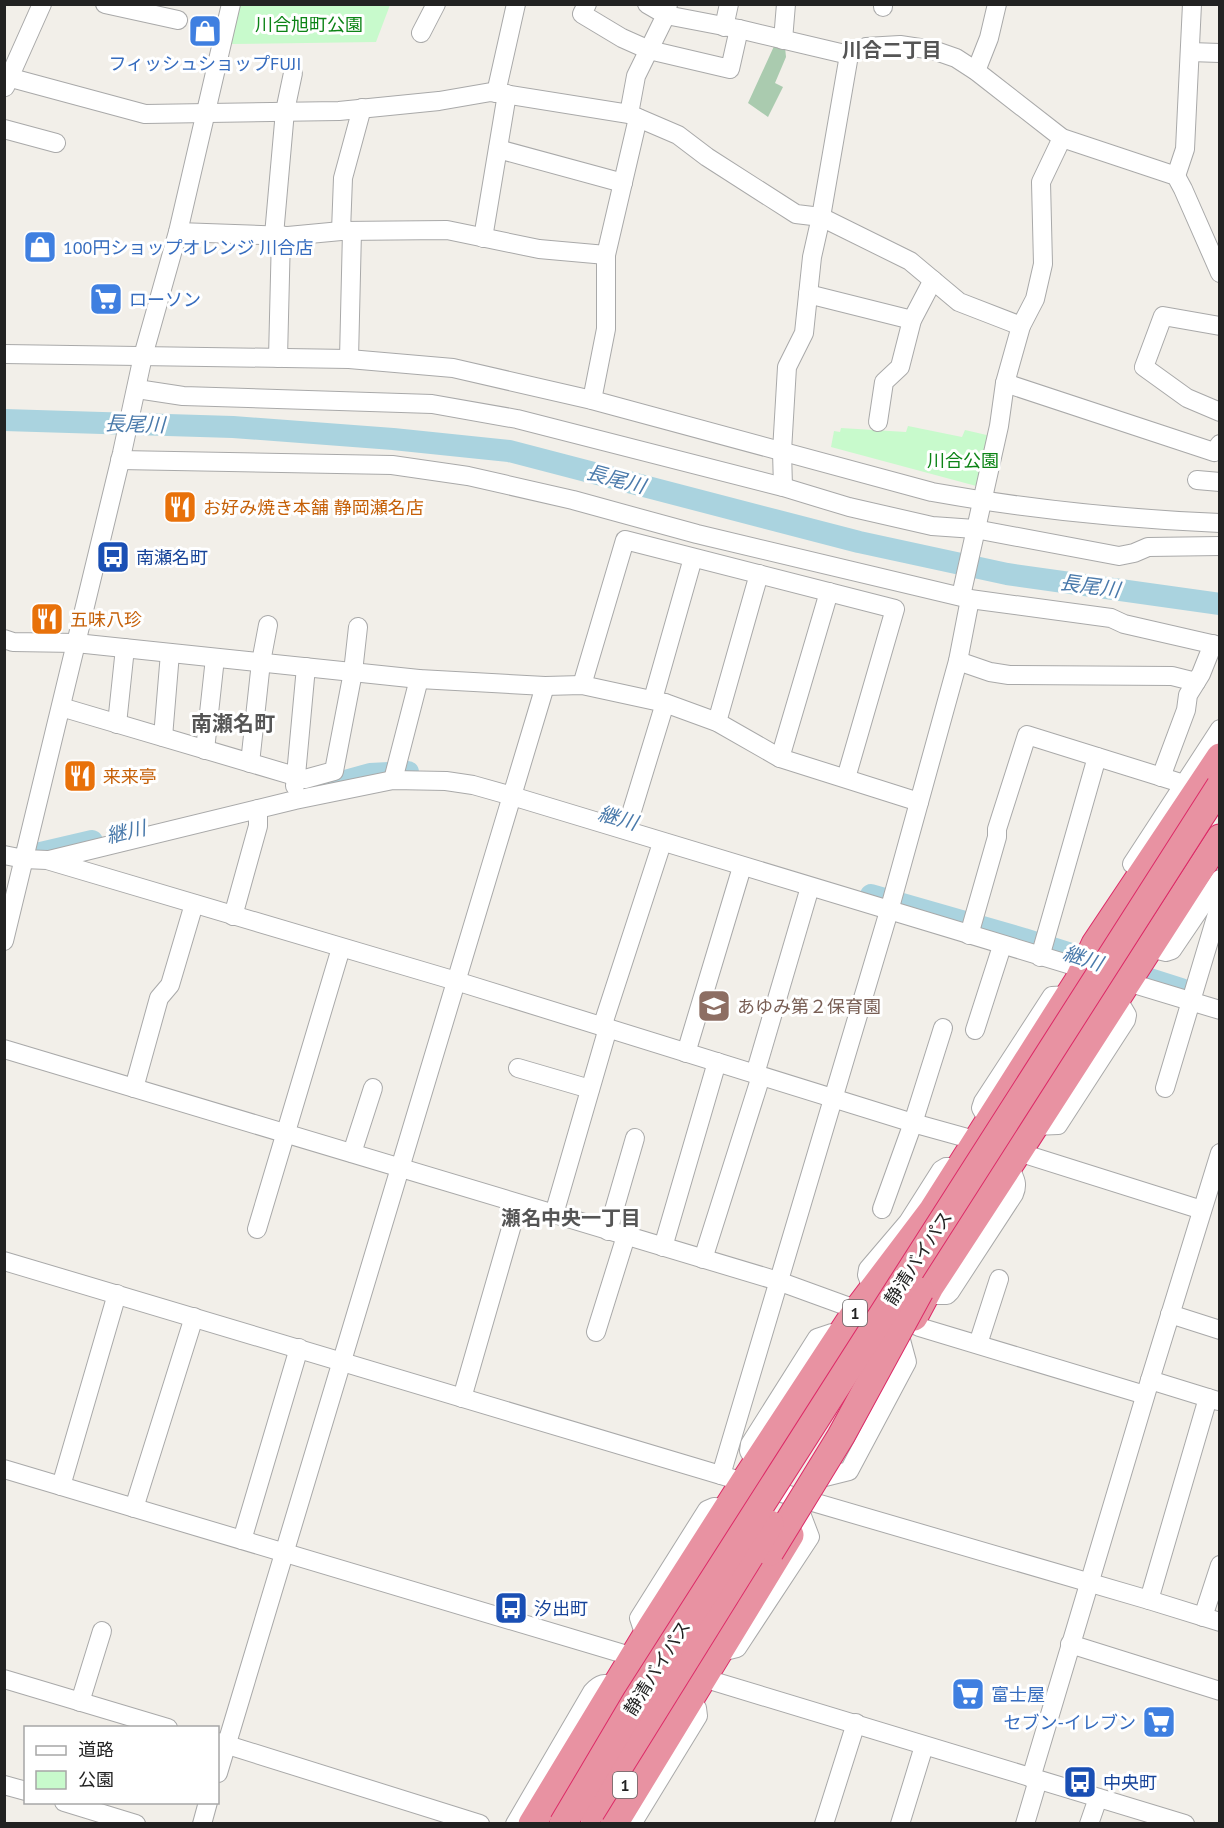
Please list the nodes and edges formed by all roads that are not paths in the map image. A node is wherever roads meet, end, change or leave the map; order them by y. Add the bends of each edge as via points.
1 (42, 4) edge
2 (105, 4) edge
3 (231, 4) edge
4 (436, 4) edge
5 (516, 4) edge
6 (587, 4) edge
7 (647, 4) edge
8 (729, 4) edge
9 (786, 4) edge
10 (996, 4) edge
11 (1192, 4) edge
12 (667, 10) edge
13 (178, 20) dead end
14 (731, 28) junction
15 (421, 33) dead end
16 (783, 40) junction
17 (649, 50) junction
18 (1190, 52) junction
19 (1220, 53) edge
20 (849, 55) junction
21 (976, 71) junction
22 (293, 73) dead end
23 (6, 81) edge
24 (501, 94) junction
25 (362, 108) junction
26 (285, 111) junction
27 (204, 114) junction
28 (633, 116) junction
29 (4, 129) edge
30 (1062, 138) junction
31 (57, 143) dead end
32 (498, 149) junction
33 (1176, 176) junction
34 (622, 183) junction
35 (821, 217) junction
36 (347, 231) junction
37 (178, 232) junction
38 (278, 235) junction
39 (483, 238) junction
40 (606, 255) junction
41 (1220, 273) edge
42 (933, 280) junction
43 (808, 294) junction
44 (912, 320) junction
45 (1021, 326) junction
46 (1220, 326) edge
47 (4, 354) edge
48 (143, 356) junction
49 (278, 358) junction
50 (349, 360) junction
51 (1005, 383) junction
52 (136, 393) junction
53 (592, 400) junction
54 (1220, 412) edge
55 (878, 422) dead end
56 (1220, 444) edge
57 (782, 451) junction
58 (121, 457) junction
59 (1197, 480) dead end
60 (1220, 482) edge
61 (783, 487) junction
62 (981, 501) junction
63 (1220, 523) edge
64 (974, 531) junction
65 (1220, 546) edge
66 (693, 558) junction
67 (759, 574) junction
68 (829, 592) junction
69 (965, 596) junction
70 (268, 625) dead end
71 (358, 627) dead end
72 (4, 639) edge
73 (76, 643) junction
74 (1216, 645) edge
75 (125, 648) junction
76 (170, 653) junction
77 (216, 658) junction
78 (958, 661) junction
79 (261, 662) junction
80 (306, 667) junction
81 (353, 672) junction
82 (419, 680) junction
83 (1196, 682) junction
84 (582, 685) junction
85 (545, 686) junction
86 (659, 701) junction
87 (61, 707) junction
88 (717, 722) junction
89 (117, 724) junction
90 (1220, 729) edge
91 (163, 737) junction
92 (205, 750) junction
93 (1097, 757) junction
94 (1220, 757) edge
95 (780, 758) junction
96 (250, 763) junction
97 (395, 772) junction
98 (296, 776) junction
99 (1161, 777) junction
100 (846, 778) junction
101 (1220, 786) edge
102 (512, 796) junction
103 (1185, 796) junction
104 (295, 800) junction
105 (919, 802) junction
106 (258, 809) junction
107 (631, 814) dead end
108 (1220, 819) edge
109 (1220, 838) edge
110 (662, 843) junction
111 (4, 855) edge
112 (24, 859) junction
113 (47, 860) junction
114 (742, 867) junction
115 (810, 887) junction
116 (1217, 895) edge
117 (194, 904) junction
118 (889, 911) junction
119 (233, 916) junction
120 (969, 935) junction
121 (4, 941) edge
122 (1002, 946) junction
123 (341, 948) junction
124 (1149, 948) junction
125 (1040, 957) junction
126 (1083, 969) junction
127 (456, 981) junction
128 (1123, 990) junction
129 (1192, 1002) junction
130 (1220, 1010) edge
131 (605, 1027) junction
132 (943, 1028) dead end
133 (975, 1030) dead end
134 (4, 1049) edge
135 (686, 1053) junction
136 (717, 1062) junction
137 (518, 1068) dead end
138 (758, 1075) junction
139 (134, 1088) junction
140 (373, 1088) dead end
141 (1165, 1088) dead end
142 (590, 1089) junction
143 (833, 1098) junction
144 (913, 1123) junction
145 (983, 1131) junction
146 (285, 1133) junction
147 (635, 1138) dead end
148 (352, 1153) junction
149 (1220, 1153) edge
150 (1013, 1160) junction
151 (400, 1167) junction
152 (963, 1176) junction
153 (518, 1204) junction
154 (882, 1209) dead end
155 (1202, 1210) junction
156 (554, 1214) junction
157 (257, 1229) dead end
158 (608, 1231) junction
159 (626, 1236) junction
160 (663, 1247) junction
161 (703, 1259) junction
162 (4, 1261) edge
163 (999, 1280) dead end
164 (778, 1281) junction
165 (923, 1293) junction
166 (117, 1294) junction
167 (865, 1304) junction
168 (1170, 1314) junction
169 (194, 1317) junction
170 (1220, 1330) edge
171 (596, 1332) dead end
172 (910, 1333) junction
173 (978, 1344) junction
174 (299, 1348) junction
175 (342, 1362) junction
176 (1148, 1388) junction
177 (462, 1398) junction
178 (1214, 1400) edge
179 (4, 1469) edge
180 (740, 1474) junction
181 (61, 1485) junction
182 (134, 1508) junction
183 (806, 1509) junction
184 (242, 1540) junction
185 (284, 1552) junction
186 (1220, 1565) edge
187 (1091, 1582) junction
188 (1149, 1600) junction
189 (1211, 1620) edge
190 (102, 1631) dead end
191 (1070, 1644) junction
192 (639, 1646) junction
193 (4, 1679) edge
194 (616, 1684) junction
195 (696, 1687) junction
196 (1220, 1691) edge
197 (80, 1702) junction
198 (856, 1723) junction
199 (161, 1726) edge
200 (222, 1744) edge
201 (924, 1746) junction
202 (219, 1766) edge
203 (1035, 1779) junction
204 (4, 1785) edge
205 (24, 1790) edge
206 (1098, 1798) junction
207 (67, 1804) edge
208 (208, 1804) edge
209 (1152, 1819) edge
210 (548, 1821) edge
211 (136, 1824) edge
212 (202, 1824) edge
213 (480, 1824) edge
214 (515, 1824) edge
215 (584, 1824) edge
216 (601, 1824) edge
217 (614, 1824) edge
218 (632, 1824) edge
219 (824, 1824) edge
220 (900, 1824) edge
221 (1025, 1824) edge
222 (1089, 1824) edge
223 (1185, 1824) edge

1 - 23 street
2 - 13 street
3 - 27 street
4 - 15 street
5 - 24 street
6 - 17 street via 582,14
7 - 12 street
8 - 14 street
9 - 16 street
10 - 21 street via 989,38
11 - 18 street
12 - 14 street
12 - 17 street
14 - 16 street
14 - 17 street via 730,69
16 - 20 street
17 - 28 street via 636,75
18 - 19 street
18 - 33 street via 1185,149
20 - 21 street via 866,47 900,45 933,50
20 - 35 street
21 - 30 street
22 - 26 street
23 - 27 street via 146,114
24 - 25 street
24 - 28 street
24 - 32 street
25 - 26 street
25 - 36 street via 343,178
26 - 27 street
26 - 38 street
27 - 37 street
28 - 34 street
28 - 35 street via 678,135 796,214
29 - 31 street
30 - 33 street
30 - 45 street via 1041,182 1043,264 1035,299
32 - 34 street
32 - 39 street
33 - 41 street
34 - 40 street
35 - 42 street via 910,261
35 - 43 street
36 - 38 street
36 - 39 street via 447,230
36 - 50 street
37 - 38 street
37 - 48 street
38 - 49 street
39 - 40 street via 539,249
40 - 53 street via 606,329
42 - 44 street
42 - 45 street via 959,303
43 - 44 street
43 - 57 street via 804,333 787,366
44 - 55 street via 900,367 884,382
45 - 51 street
46 - 54 street via 1163,316 1144,367 1187,398
47 - 48 street
48 - 49 street
48 - 52 street
49 - 50 street
50 - 53 street via 453,368
51 - 56 street via 1214,452
51 - 62 street
52 - 58 street
52 - 61 street via 432,404 517,419
53 - 57 street
57 - 61 street
57 - 62 street via 932,492
58 - 69 street via 393,465 468,476
58 - 73 street
59 - 60 street
61 - 64 street via 849,507 932,526
62 - 63 street via 1149,520
62 - 64 street
64 - 65 street via 1119,556 1148,547
64 - 69 street
66 - 67 street
66 - 84 street via 625,540
66 - 86 street
67 - 68 street
67 - 88 street
68 - 95 street
68 - 100 street via 895,609
69 - 74 street via 1112,618
69 - 78 street
70 - 79 street
71 - 81 street
72 - 73 street
73 - 75 street
73 - 87 street
74 - 83 street
75 - 76 street
75 - 89 street
76 - 77 street
76 - 91 street
77 - 79 street
77 - 92 street
78 - 83 street via 1009,675 1172,676
78 - 105 street
79 - 80 street
79 - 96 street
80 - 81 street
80 - 98 street
81 - 82 street
81 - 98 street via 334,771 305,779
82 - 85 street
82 - 97 street
83 - 99 street via 1188,695
84 - 85 street
84 - 86 street
85 - 102 street
86 - 88 street
86 - 107 street
87 - 89 street
87 - 112 street
88 - 95 street
89 - 91 street
90 - 103 street
91 - 92 street
92 - 96 street
93 - 99 street
93 - 120 street via 1027,735
93 - 125 street
94 - 103 highway, 1
95 - 100 street
96 - 98 street
97 - 102 street
97 - 104 street
98 - 104 street
99 - 103 street
100 - 105 street
101 - 152 highway, 1, bridge
102 - 110 street
102 - 127 street
103 - 126 highway, 1
104 - 106 street
105 - 118 street
106 - 113 street
106 - 119 street via 258,826
108 - 165 highway, 静清バイパス / 1
109 - 124 highway, 1
110 - 114 street
110 - 131 street
111 - 112 street
112 - 113 street
112 - 121 street
113 - 117 street
114 - 115 street
114 - 135 street
115 - 118 street
115 - 138 street
116 - 124 street via 1172,950
116 - 129 street
117 - 119 street
117 - 139 street via 170,985 159,998
118 - 120 street
118 - 143 street
119 - 123 street
120 - 122 street
122 - 125 street
122 - 133 street
123 - 127 street
123 - 146 street
124 - 128 highway, 1
125 - 126 street
126 - 128 street
126 - 145 highway, 1
127 - 131 street
127 - 151 street
128 - 129 street
128 - 150 highway, 1
129 - 130 street
129 - 141 street
131 - 135 street
131 - 142 street
132 - 144 street
134 - 139 street
135 - 136 street
136 - 138 street
136 - 160 street
137 - 142 street
138 - 143 street
138 - 161 street
139 - 146 street
140 - 148 street
142 - 156 street
143 - 144 street
143 - 164 street
144 - 145 street
144 - 154 street
145 - 150 street
145 - 152 highway, 1
146 - 148 street
146 - 157 street
147 - 158 street
148 - 151 street
149 - 155 street
150 - 155 street
150 - 165 highway, 1
151 - 153 street
151 - 175 street
152 - 167 highway, 1 via 932,1211
152 - 210 highway, bridge via 759,1479
153 - 156 street
153 - 177 street
155 - 168 street
156 - 158 street
158 - 159 street
159 - 160 street
159 - 171 street
160 - 161 street
161 - 164 street
162 - 166 street
163 - 173 street
164 - 167 street
164 - 180 street
165 - 172 highway, 1
165 - 215 highway, 静清バイパス / 1, bridge via 768,1526
165 - 216 highway, 1, bridge via 841,1436
166 - 169 street
166 - 181 street
167 - 180 highway, 1
168 - 170 street
168 - 176 street
169 - 174 street
169 - 182 street
172 - 173 street
172 - 183 highway, 1
173 - 176 street
174 - 175 street
174 - 184 street
175 - 177 street
175 - 185 street
176 - 178 street
176 - 187 street
177 - 180 street
178 - 188 street
179 - 181 street
180 - 183 street
180 - 192 highway, 1 via 728,1508
181 - 182 street
182 - 184 street
183 - 187 street
183 - 195 highway, 1
184 - 185 street
185 - 192 street
185 - 200 street
186 - 189 street
187 - 188 street
187 - 191 street
188 - 189 street
190 - 197 street
191 - 196 street
191 - 203 street
192 - 194 highway, 1
192 - 195 street
193 - 197 street
194 - 210 highway, 1
194 - 214 street via 598,1685 592,1692
195 - 198 street
195 - 217 highway, 1
195 - 218 street via 698,1716
197 - 199 street
198 - 201 street
198 - 219 street
200 - 202 street
200 - 213 street
201 - 203 street
201 - 220 street
203 - 206 street
203 - 221 street
204 - 205 street
206 - 209 street
206 - 222 street
207 - 211 street
208 - 212 street
209 - 223 street

